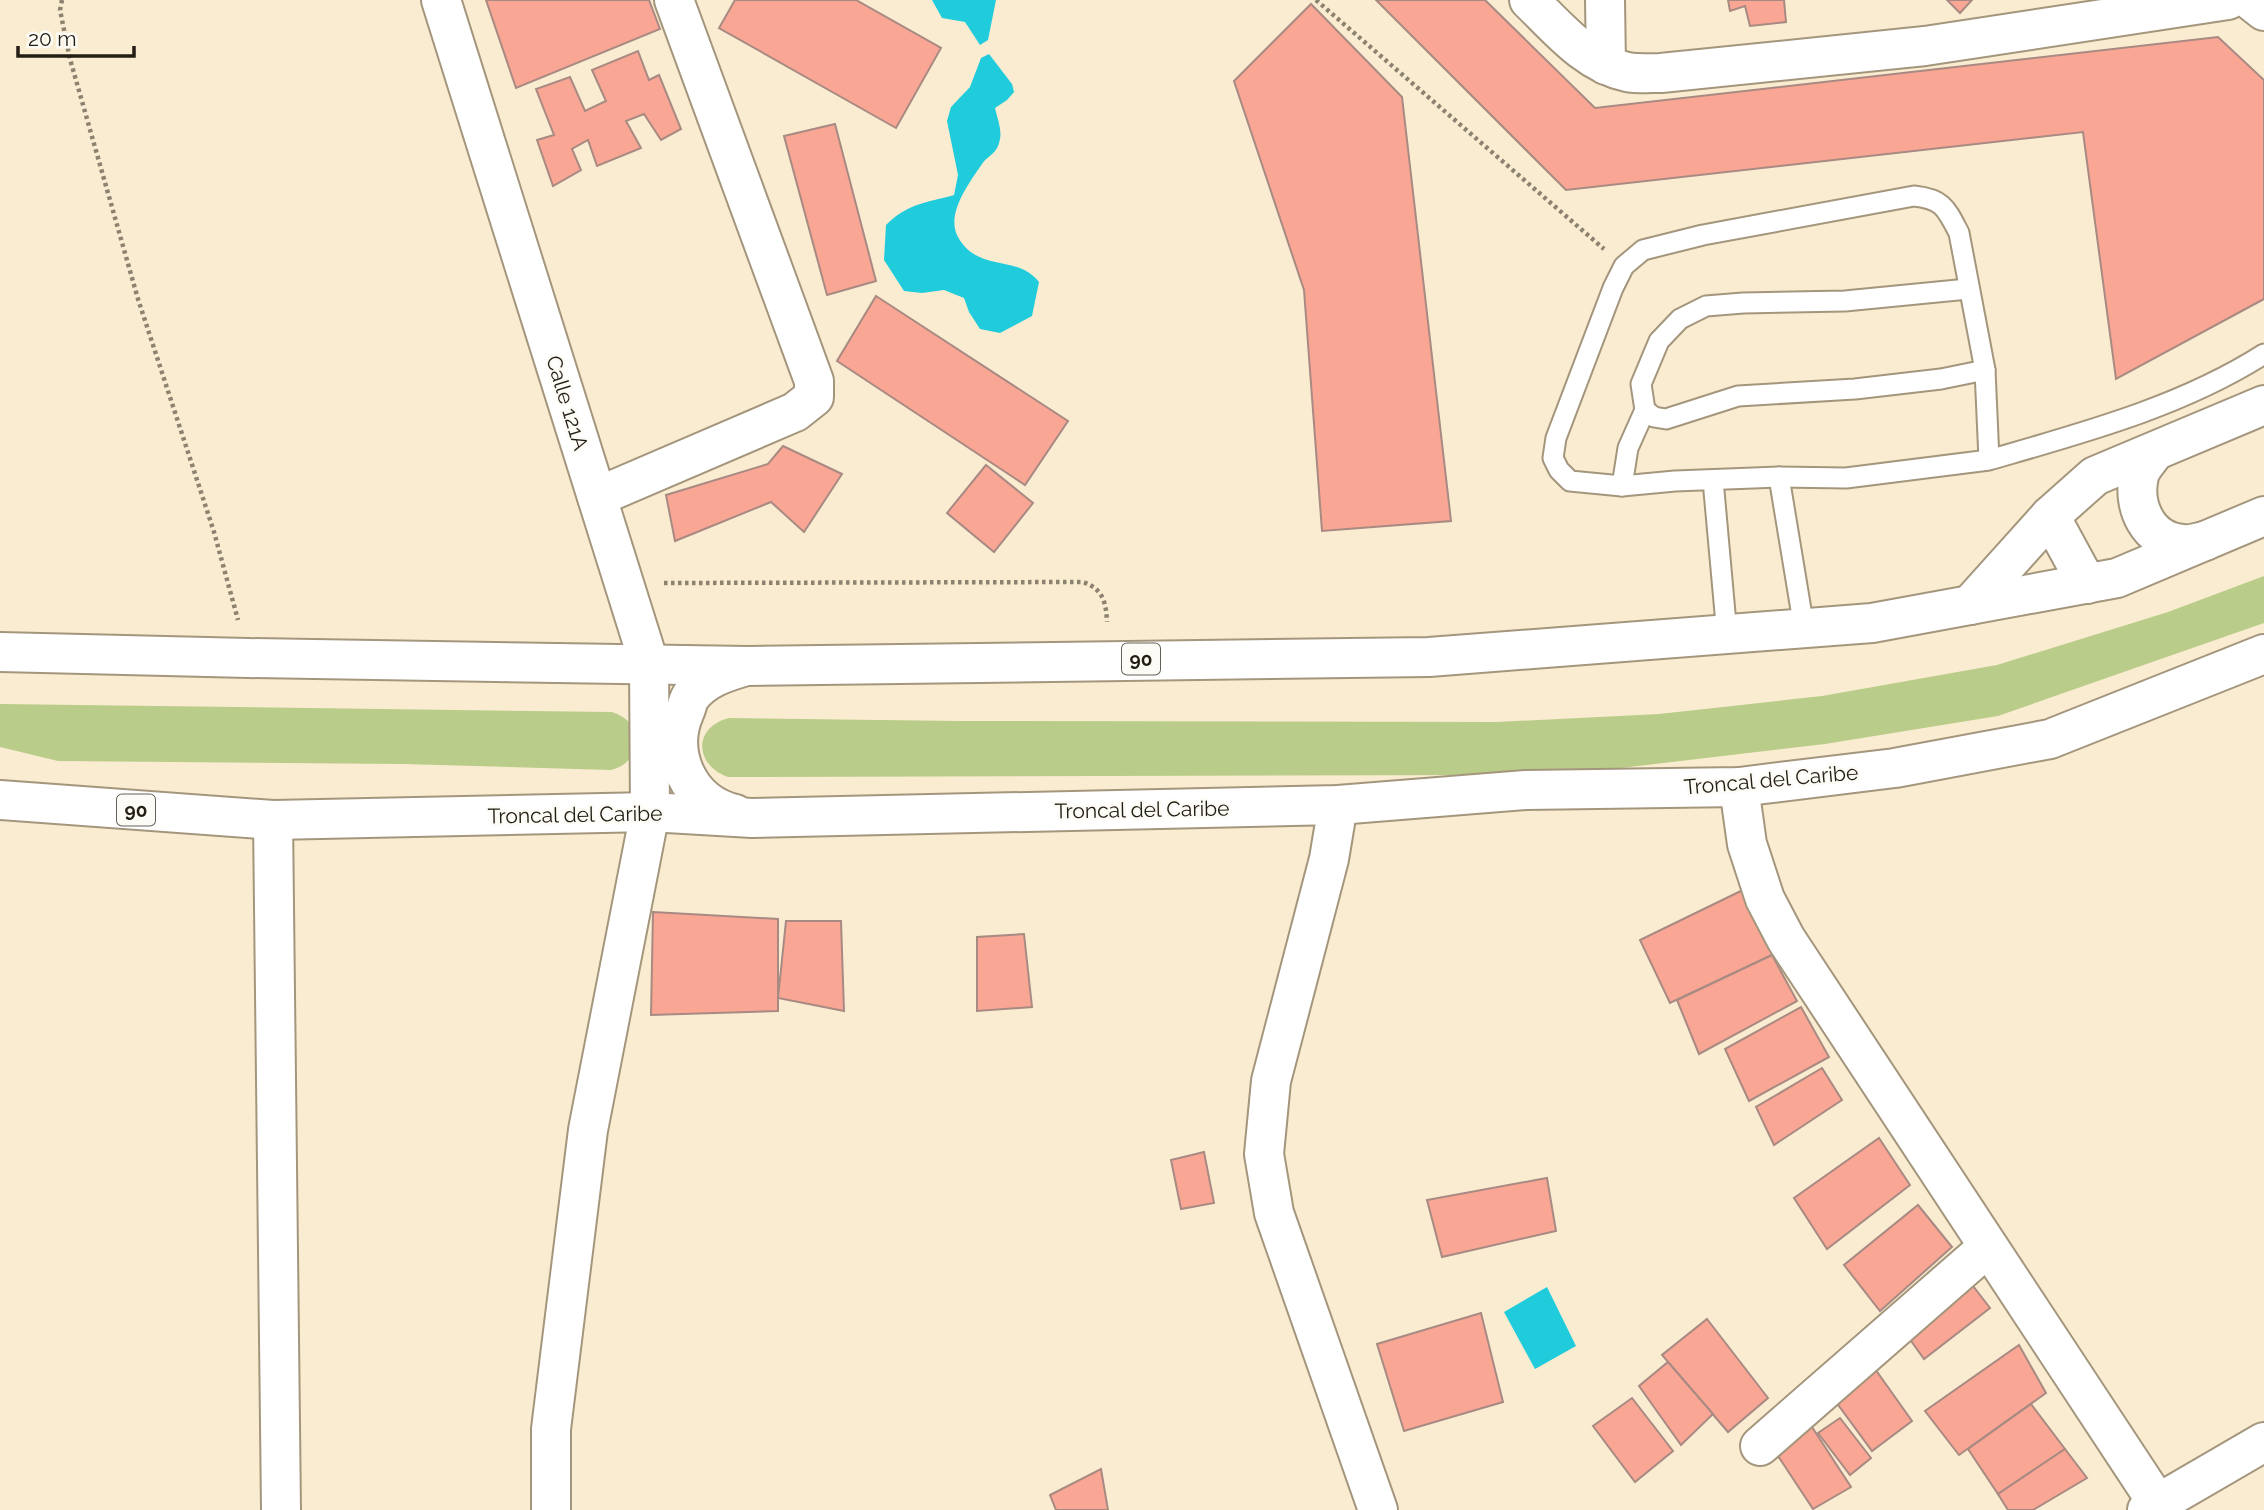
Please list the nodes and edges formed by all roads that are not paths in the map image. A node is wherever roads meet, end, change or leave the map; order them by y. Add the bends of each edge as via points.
1 (441, 0) edge
2 (674, 0) edge
3 (1529, 0) edge
4 (1605, 0) edge
5 (2228, 0) edge
6 (2250, 0) edge
7 (2264, 12) edge
8 (1606, 65) junction
9 (1968, 289) junction
10 (2264, 355) edge
11 (1985, 370) junction
12 (2264, 405) edge
13 (1645, 410) junction
14 (2154, 452) junction
15 (1989, 460) junction
16 (1779, 477) junction
17 (1713, 480) junction
18 (1622, 486) junction
19 (597, 497) junction
20 (2050, 516) junction
21 (2264, 516) edge
22 (2207, 540) junction
23 (2087, 584) junction
24 (1970, 605) junction
25 (1804, 628) junction
26 (1727, 635) junction
27 (0, 652) edge
28 (2264, 654) edge
29 (649, 663) junction
30 (748, 666) junction
31 (1739, 787) junction
32 (0, 800) edge
33 (1338, 805) junction
34 (650, 812) junction
35 (752, 818) junction
36 (273, 820) junction
37 (1988, 1247) junction
38 (2264, 1442) edge
39 (1760, 1446) dead end
40 (2155, 1508) edge
41 (281, 1510) edge
42 (551, 1510) edge
43 (1378, 1510) edge

1 - 19 main road, Calle 121A
2 - 19 main road via 814,382 814,397 788,415
3 - 8 main road via 1582,50
4 - 8 main road
5 - 8 main road via 1925,46 1661,73 1629,72
6 - 7 main road
9 - 11 lane
9 - 13 lane via 1845,301 1706,306 1680,319 1659,341 1641,384
9 - 18 lane via 1959,233 1934,198 1914,196 1643,250 1624,267 1612,288 1553,457 1570,481
10 - 15 lane via 2121,421
11 - 13 lane via 1855,389 1738,396 1666,419
11 - 15 lane
12 - 14 main road
13 - 18 lane via 1628,448
14 - 20 main road via 2095,476
14 - 22 main road via 2140,472 2136,496 2143,519 2161,537 2183,544
15 - 16 lane via 1846,478
16 - 17 lane
16 - 25 lane
17 - 18 lane
17 - 26 lane
19 - 29 main road, Calle 121A
20 - 23 main road
20 - 24 main road
21 - 22 main road, 90
22 - 23 main road, 90 via 2117,578
23 - 24 main road, 90
24 - 25 main road, 90 via 1872,623
25 - 26 main road, 90
26 - 30 main road, 90 via 1429,657
27 - 29 main road, 90
28 - 31 main road, Troncal del Caribe / 90 via 2050,739 1895,768
29 - 30 main road, 90
29 - 34 main road, Calle 121A
30 - 35 main road via 716,675 691,696 678,727 679,760 694,789 719,810
31 - 33 main road, Troncal del Caribe / 90 via 1526,790
31 - 37 main road via 1747,844 1765,899 1786,939
32 - 36 main road, Troncal del Caribe / 90
33 - 35 main road, Troncal del Caribe / 90
33 - 43 main road via 1329,859 1271,1081 1264,1154 1274,1213
34 - 35 main road, Troncal del Caribe / 90
34 - 36 main road, Troncal del Caribe / 90
34 - 42 main road, Calle 121A via 588,1130 551,1429
36 - 41 main road
37 - 39 main road
37 - 40 main road
38 - 40 main road

